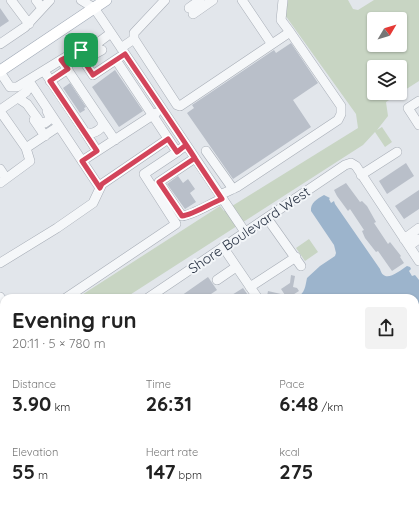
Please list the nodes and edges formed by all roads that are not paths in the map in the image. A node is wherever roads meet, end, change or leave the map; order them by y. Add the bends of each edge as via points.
1 (11, 0) edge
2 (36, 0) edge
3 (50, 0) edge
4 (81, 0) edge
5 (106, 0) edge
6 (165, 0) edge
7 (200, 0) edge
8 (213, 0) edge
9 (283, 0) edge
10 (247, 2) edge
11 (93, 4) edge
12 (42, 8) junction
13 (29, 24) junction
14 (290, 32) junction
15 (111, 33) junction
16 (134, 39) junction
17 (0, 43) edge
18 (272, 43) junction
19 (81, 50) junction
20 (102, 50) dead end
21 (123, 51) junction
22 (85, 59) junction
23 (61, 60) junction
24 (116, 60) junction
25 (68, 69) junction
26 (0, 71) edge
27 (44, 71) junction
28 (50, 81) junction
29 (32, 85) junction
30 (20, 98) junction
31 (419, 101) edge
32 (162, 109) junction
33 (0, 110) edge
34 (152, 116) junction
35 (102, 121) junction
36 (419, 125) edge
37 (59, 126) junction
38 (85, 132) junction
39 (45, 136) junction
40 (168, 139) junction
41 (115, 140) junction
42 (186, 145) junction
43 (26, 148) junction
44 (97, 151) junction
45 (206, 151) dead end
46 (177, 152) junction
47 (397, 152) dead end
48 (195, 158) junction
49 (82, 161) junction
50 (136, 161) junction
51 (0, 169) edge
52 (144, 174) junction
53 (361, 175) junction
54 (3, 180) edge
55 (100, 188) junction
56 (233, 189) junction
57 (221, 197) junction
58 (267, 218) junction
59 (419, 228) edge
60 (245, 232) junction
61 (419, 238) edge
62 (406, 242) junction
63 (223, 247) junction
64 (296, 257) junction
65 (419, 261) edge
66 (0, 263) edge
67 (302, 266) dead end
68 (236, 267) junction
69 (217, 280) dead end
70 (250, 287) junction
71 (72, 294) edge
72 (154, 294) edge
73 (255, 294) edge

1 - 13 street
2 - 12 street
3 - 12 street
4 - 11 street
5 - 11 main road
6 - 16 street via 134,32
7 - 8 street via 191,11
9 - 14 street via 281,20
10 - 18 street
11 - 15 street
11 - 26 main road
12 - 13 street
13 - 17 street
14 - 18 street
14 - 56 street via 341,106 341,114 338,120
15 - 19 street via 95,45
15 - 21 street
16 - 18 street via 180,106
16 - 21 street
19 - 22 street
19 - 23 street
20 - 22 street
21 - 24 street
21 - 32 street
22 - 24 street via 93,75
23 - 25 street
23 - 27 street
24 - 34 street via 150,109
25 - 28 street
25 - 35 street
26 - 29 street via 8,85 13,88
27 - 28 street
27 - 29 street
28 - 38 street
29 - 30 street
29 - 30 street via 49,115 49,120 40,122
29 - 37 street
30 - 33 street
30 - 39 street
31 - 36 street via 408,108
32 - 34 street
32 - 42 street
33 - 43 street
34 - 40 street
34 - 41 street
35 - 38 street via 102,127 95,132
35 - 41 street
37 - 39 street
37 - 49 street
38 - 44 street
39 - 43 street
40 - 46 street
40 - 50 street
41 - 44 street
42 - 46 street
42 - 48 street
43 - 54 street via 30,161
44 - 49 street
45 - 56 street
46 - 52 street
47 - 53 street
48 - 57 street
48 - 57 street via 159,182 182,216
49 - 55 street
50 - 52 street
50 - 55 street
51 - 54 street
52 - 71 street via 176,224
53 - 58 street, Shore Boulevard West via 356,166 351,163 345,165
53 - 62 street
55 - 66 street via 93,203
56 - 57 street
57 - 60 street
58 - 60 street, Shore Boulevard West
58 - 64 street
59 - 62 street
60 - 63 street, Shore Boulevard West
61 - 62 street
62 - 65 street
63 - 68 street
63 - 72 street, Shore Boulevard West
64 - 67 street
64 - 70 street
68 - 69 street
68 - 70 street
70 - 73 street

